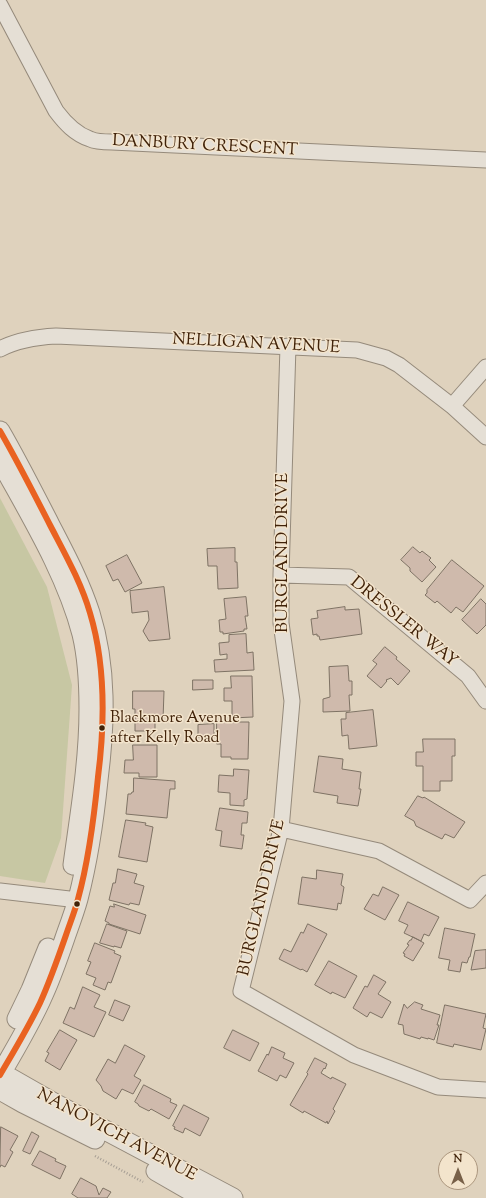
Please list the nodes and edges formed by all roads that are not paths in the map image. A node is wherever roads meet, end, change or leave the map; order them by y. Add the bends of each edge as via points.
1 (0, 5) edge
2 (486, 160) edge
3 (288, 346) junction
4 (0, 349) edge
5 (486, 367) edge
6 (452, 406) junction
7 (0, 431) edge
8 (486, 437) edge
9 (0, 460) edge
10 (281, 575) junction
11 (486, 701) edge
12 (281, 829) junction
13 (486, 883) edge
14 (0, 891) edge
15 (72, 899) junction
16 (0, 1050) edge
17 (0, 1077) edge
18 (486, 1090) edge
19 (203, 1198) edge
20 (233, 1198) edge

1 - 2 street, DANBURY CRESCENT via 56,111 65,123 91,140
3 - 4 street, NELLIGAN AVENUE via 56,336 24,340
3 - 6 street, NELLIGAN AVENUE via 356,350 386,358
3 - 10 street, BURGLAND DRIVE
5 - 6 street
6 - 8 street, NELLIGAN AVENUE
7 - 15 street via 78,582 97,643 104,710 101,755 90,840
9 - 15 street via 61,575 82,635 89,687 88,756 73,865
10 - 11 street, DRESSLER WAY via 349,577 468,676
10 - 12 street, BURGLAND DRIVE via 281,623 292,701
12 - 13 street via 379,851 470,900
12 - 18 street, BURGLAND DRIVE via 241,991 354,1055 438,1087
14 - 15 street
15 - 16 street via 31,990
15 - 17 street via 60,952 44,994
17 - 19 street, NANOVICH AVENUE via 22,1103 124,1154
17 - 20 street, NANOVICH AVENUE

